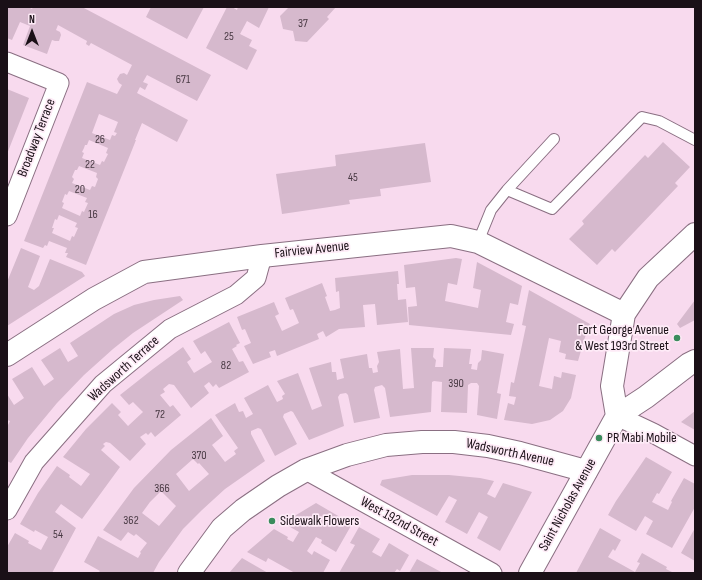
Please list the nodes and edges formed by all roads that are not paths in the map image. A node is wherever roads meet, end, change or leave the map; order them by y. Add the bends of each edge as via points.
1 (7, 62) edge
2 (554, 139) dead end
3 (695, 140) edge
4 (507, 190) junction
5 (7, 216) edge
6 (695, 234) edge
7 (478, 242) junction
8 (262, 256) junction
9 (624, 314) junction
10 (7, 355) edge
11 (695, 361) edge
12 (617, 416) junction
13 (695, 456) edge
14 (306, 470) junction
15 (586, 471) junction
16 (7, 510) edge
17 (189, 573) edge
18 (492, 573) edge
19 (530, 573) edge

1 - 5 street, Broadway Terrace via 59,83
2 - 4 lane
3 - 4 lane via 659,121 642,117 552,209
4 - 7 lane via 491,210
6 - 9 street via 648,278
7 - 8 street, Fairview Avenue via 451,236
7 - 9 street, Fairview Avenue
8 - 10 street, Fairview Avenue via 144,272 94,298
8 - 16 street, Wadsworth Terrace via 256,278 236,296 170,329 103,384 34,462
9 - 12 street via 612,386
11 - 12 street
12 - 13 street
12 - 15 street, Saint Nicholas Avenue
14 - 15 street, Wadsworth Avenue via 347,455 386,446 454,442 508,450
14 - 17 street, Wadsworth Avenue via 243,510 222,528
14 - 18 street, West 192nd Street
15 - 19 street, Saint Nicholas Avenue

